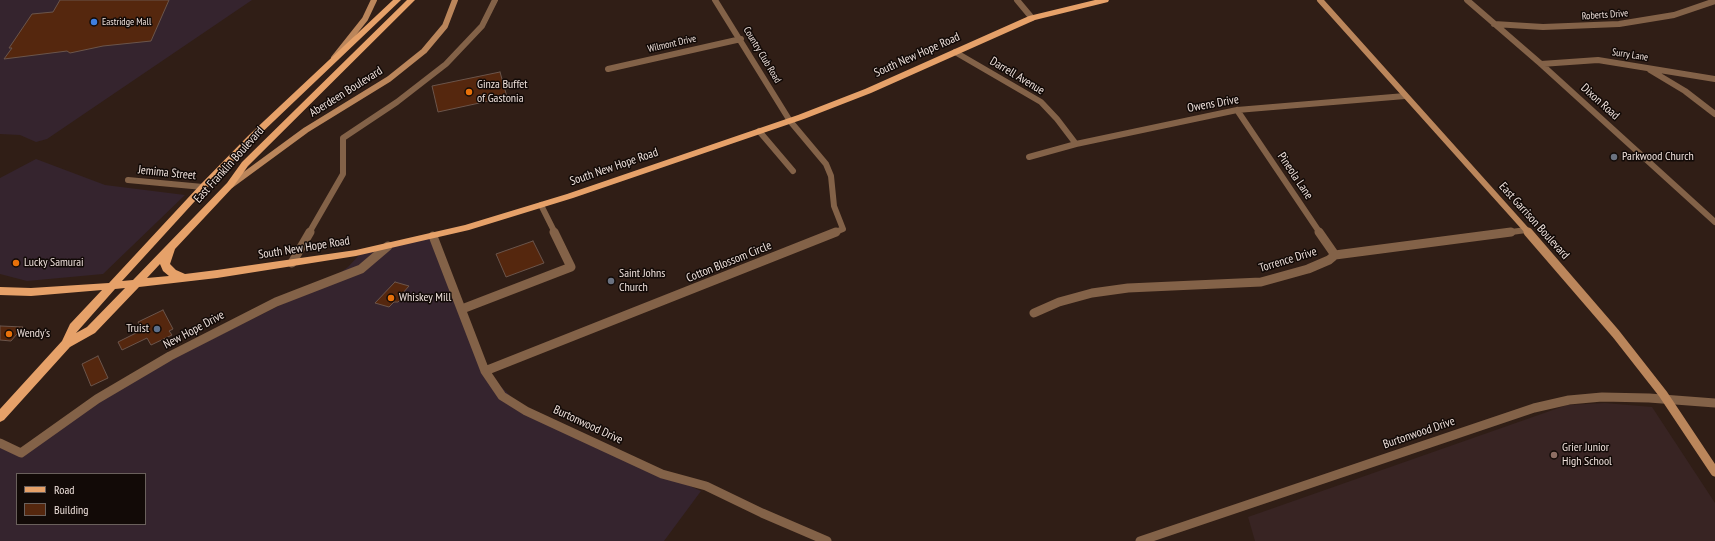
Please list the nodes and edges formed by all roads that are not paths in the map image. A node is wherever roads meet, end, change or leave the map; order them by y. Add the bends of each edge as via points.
1 (374, 0) edge
2 (396, 0) edge
3 (411, 0) edge
4 (455, 0) edge
5 (495, 0) edge
6 (716, 0) edge
7 (1018, 0) edge
8 (1106, 0) edge
9 (1320, 0) edge
10 (1467, 0) edge
11 (1715, 0) edge
12 (1032, 18) junction
13 (1494, 24) junction
14 (740, 39) junction
15 (955, 52) junction
16 (1541, 64) junction
17 (326, 67) junction
18 (1646, 67) junction
19 (608, 69) dead end
20 (1715, 79) edge
21 (1405, 96) junction
22 (1237, 110) junction
23 (1715, 114) edge
24 (790, 121) junction
25 (759, 131) junction
26 (1076, 144) junction
27 (1029, 157) dead end
28 (793, 171) dead end
29 (128, 180) dead end
30 (230, 185) junction
31 (203, 188) junction
32 (541, 205) junction
33 (1715, 222) edge
34 (1526, 230) junction
35 (433, 236) junction
36 (172, 245) junction
37 (388, 246) junction
38 (1335, 255) junction
39 (292, 263) junction
40 (185, 278) junction
41 (135, 284) junction
42 (112, 286) junction
43 (0, 291) edge
44 (462, 309) junction
45 (1034, 313) dead end
46 (66, 344) junction
47 (485, 371) junction
48 (1667, 400) junction
49 (1715, 403) edge
50 (0, 417) edge
51 (0, 444) edge
52 (1715, 472) edge
53 (827, 541) edge
54 (1140, 541) edge

1 - 17 main road via 365,19
2 - 17 main road, East Franklin Boulevard
3 - 30 main road, East Franklin Boulevard via 245,164
4 - 30 main road, Aberdeen Boulevard via 445,26 424,51 389,79 306,130
5 - 39 street via 482,26 446,64 397,102 343,138 343,174
6 - 14 street, Country Club Road
7 - 12 street
8 - 12 main road, South New Hope Road
9 - 21 main road, East Garrison Boulevard
10 - 13 street, Dixon Road
11 - 13 street, Roberts Drive via 1674,15 1619,24 1543,27
12 - 15 main road, South New Hope Road
13 - 16 street, Dixon Road
14 - 19 street, Wilmont Drive
14 - 24 street, Country Club Road
15 - 24 main road, South New Hope Road via 868,91
15 - 26 street, Darrell Avenue via 1041,102
16 - 18 street, Surry Lane via 1598,60
16 - 33 street, Dixon Road
17 - 31 main road, East Franklin Boulevard
18 - 20 street, Surry Lane
18 - 23 street via 1685,91
21 - 22 street, Owens Drive
21 - 34 main road, East Garrison Boulevard
22 - 26 street, Owens Drive
22 - 38 street, Pineola Lane
24 - 25 main road, South New Hope Road
24 - 47 street, Cotton Blossom Circle via 820,155 829,170 834,206 842,229
25 - 28 street
25 - 32 main road, South New Hope Road
26 - 27 street, Owens Drive
29 - 31 street, Jemima Street
30 - 36 main road, East Franklin Boulevard
31 - 42 main road, East Franklin Boulevard
32 - 35 main road, South New Hope Road
32 - 44 street via 571,267
34 - 38 street, Torrence Drive
34 - 48 main road, East Garrison Boulevard via 1616,334
35 - 37 main road, South New Hope Road
35 - 44 street, Burtonwood Drive
36 - 40 main road via 165,264 172,273
36 - 41 main road, East Franklin Boulevard
37 - 39 main road, South New Hope Road
37 - 51 street, New Hope Drive via 361,269 276,302 170,356 97,399 21,453
38 - 45 street, Torrence Drive via 1308,269 1261,282 1128,288 1092,293 1059,302
39 - 40 main road, South New Hope Road
40 - 41 main road, South New Hope Road
41 - 42 main road, South New Hope Road
41 - 46 main road, East Franklin Boulevard via 90,330
42 - 43 main road, South New Hope Road via 36,292
42 - 46 main road, East Franklin Boulevard via 74,327
44 - 47 street, Burtonwood Drive
46 - 50 main road, East Franklin Boulevard
47 - 53 street, Burtonwood Drive via 502,396 526,411 662,474 706,486
48 - 49 street, Burtonwood Drive
48 - 52 main road, East Garrison Boulevard
48 - 54 street, Burtonwood Drive via 1586,398 1534,408

